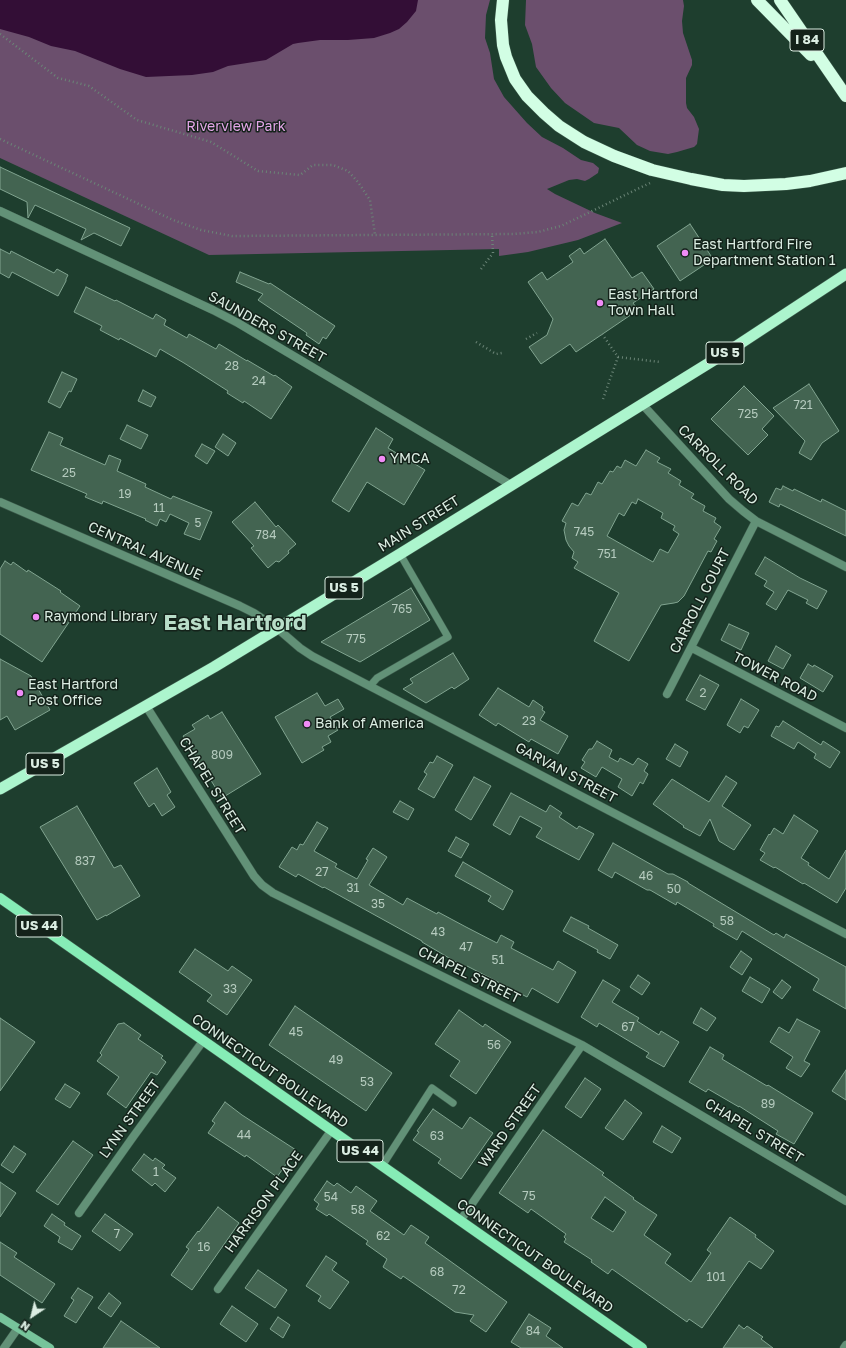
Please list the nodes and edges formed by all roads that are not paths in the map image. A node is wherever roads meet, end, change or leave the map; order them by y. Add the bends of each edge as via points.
1 (503, 0) edge
2 (757, 0) edge
3 (780, 0) edge
4 (835, 80) junction
5 (846, 96) edge
6 (846, 173) edge
7 (0, 211) edge
8 (846, 274) edge
9 (642, 404) junction
10 (511, 485) junction
11 (0, 502) edge
12 (756, 521) junction
13 (400, 554) junction
14 (846, 567) edge
15 (278, 629) junction
16 (692, 648) junction
17 (370, 686) junction
18 (667, 694) dead end
19 (146, 706) junction
20 (846, 728) edge
21 (0, 789) edge
22 (0, 898) edge
23 (846, 934) edge
24 (203, 1041) junction
25 (582, 1045) junction
26 (453, 1103) dead end
27 (331, 1131) junction
28 (382, 1166) junction
29 (846, 1201) edge
30 (79, 1213) dead end
31 (460, 1221) junction
32 (218, 1289) dead end
33 (0, 1317) edge
34 (18, 1328) junction
35 (846, 1345) edge
36 (4, 1348) edge
37 (50, 1348) edge
38 (642, 1348) edge
39 (844, 1348) edge

1 - 6 highway via 503,44 515,79 540,110 584,142 652,170 723,185 786,184
2 - 4 highway
3 - 4 highway, I 84
4 - 5 highway, I 84
7 - 10 street, SAUNDERS STREET via 238,323
8 - 9 highway, MAIN STREET / US 5 via 754,335
9 - 10 highway, MAIN STREET / US 5
9 - 12 street, CARROLL ROAD via 729,499
10 - 13 highway, MAIN STREET / US 5
11 - 15 street, CENTRAL AVENUE via 240,606
12 - 14 street, CARROLL ROAD
12 - 16 street, CARROLL COURT
13 - 15 highway, MAIN STREET / US 5
13 - 17 lane via 448,637 377,678
15 - 17 street, GARVAN STREET via 312,656
15 - 19 highway, MAIN STREET / US 5
16 - 18 street, CARROLL COURT
16 - 20 street, TOWER ROAD
17 - 23 street, GARVAN STREET
19 - 21 highway, MAIN STREET / US 5
19 - 25 street, CHAPEL STREET via 262,885
22 - 24 main road, CONNECTICUT BOULEVARD / US 44
24 - 27 main road, CONNECTICUT BOULEVARD / US 44
24 - 30 street, LYNN STREET
25 - 29 street, CHAPEL STREET
25 - 31 street, WARD STREET
26 - 28 lane via 432,1088
27 - 28 main road, CONNECTICUT BOULEVARD / US 44
27 - 32 street, HARRISON PLACE
28 - 31 main road, CONNECTICUT BOULEVARD / US 44
31 - 38 main road, CONNECTICUT BOULEVARD / US 44
33 - 34 main road
34 - 36 street
34 - 37 main road
35 - 39 street

